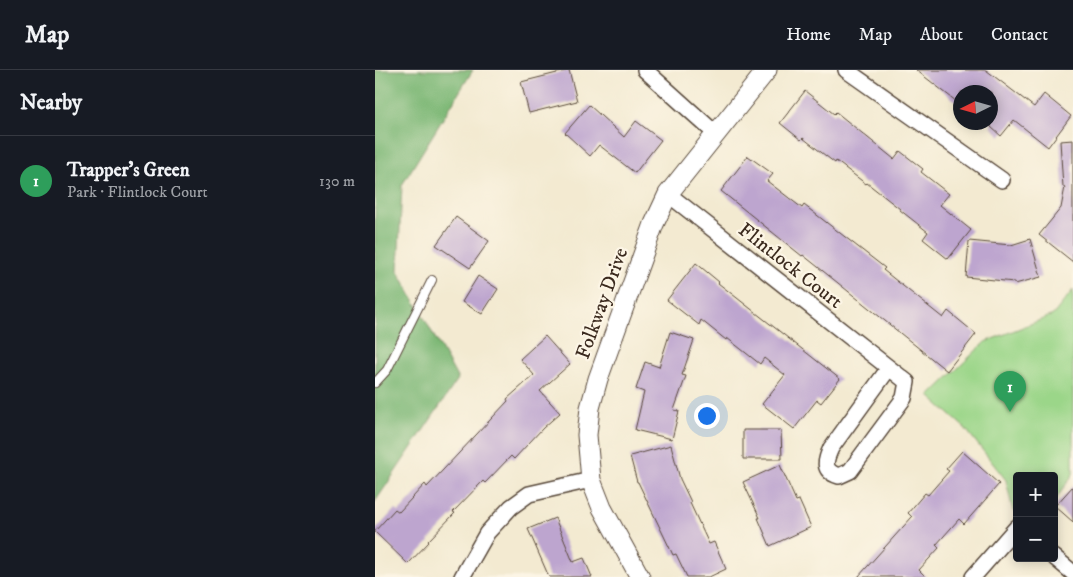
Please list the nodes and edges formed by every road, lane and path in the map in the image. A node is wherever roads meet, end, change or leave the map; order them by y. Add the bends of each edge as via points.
1 (645, 70) edge
2 (767, 70) edge
3 (846, 70) edge
4 (717, 134) junction
5 (1002, 180) dead end
6 (668, 194) junction
7 (431, 280) dead end
8 (889, 368) junction
9 (375, 383) edge
10 (591, 480) junction
11 (1013, 532) edge
12 (1058, 560) edge
13 (1073, 573) edge
14 (462, 577) edge
15 (640, 577) edge
16 (973, 577) edge

1 - 4 street
2 - 4 street, Folkway Drive
3 - 5 street
4 - 6 street, Folkway Drive
6 - 8 street, Flintlock Court
6 - 10 street, Folkway Drive via 654,224 590,408 587,435
7 - 9 lane via 387,370
8 - 8 street, Flintlock Court via 828,453 825,459 832,474 839,476 850,471 904,398 907,382
10 - 14 street via 529,494 511,507 487,533
10 - 15 street, Folkway Drive via 602,508
11 - 16 street
12 - 13 street

